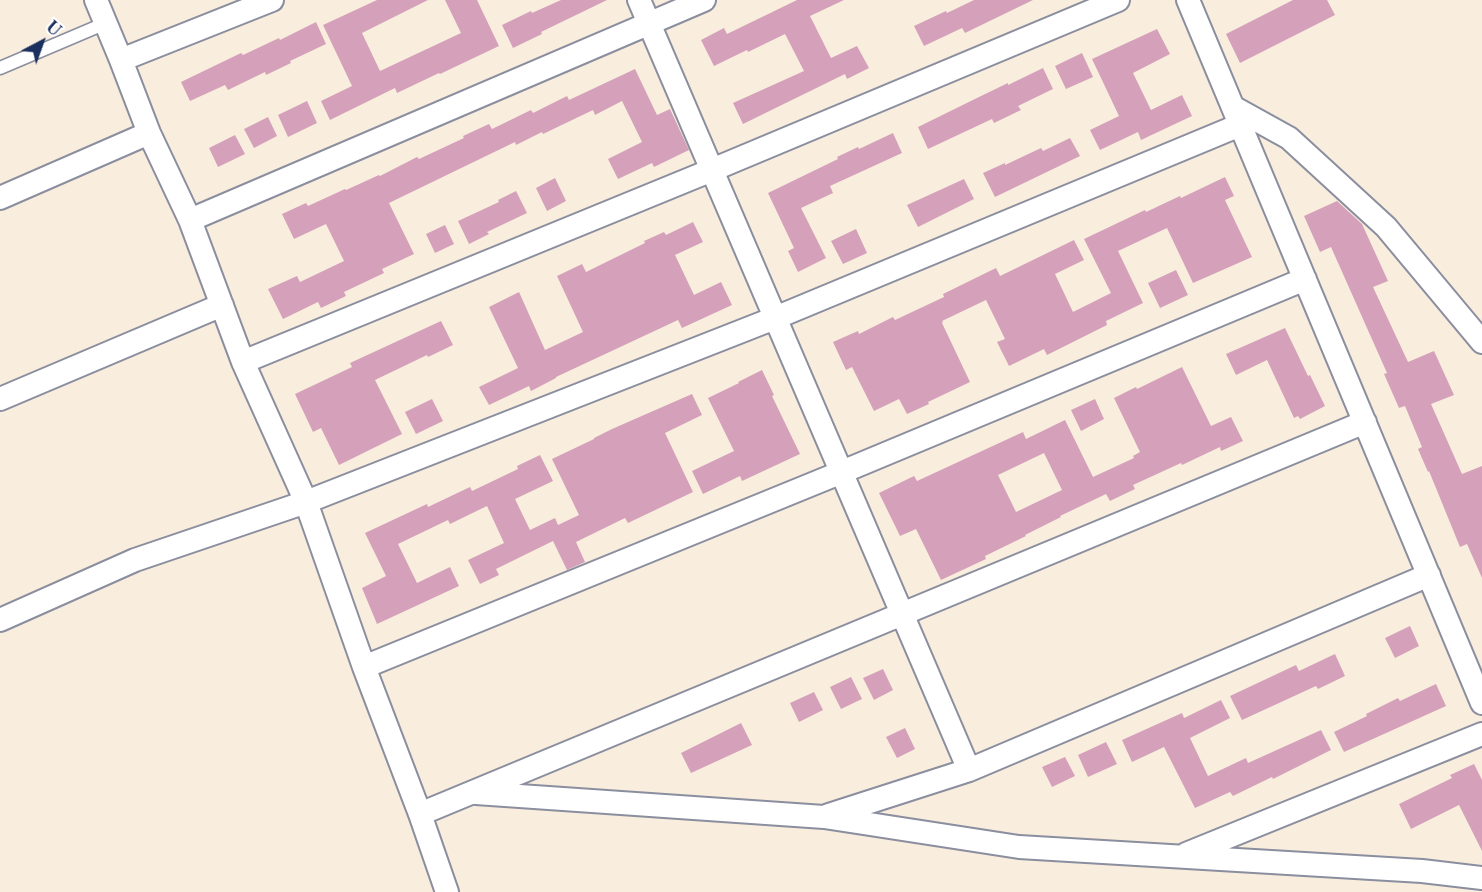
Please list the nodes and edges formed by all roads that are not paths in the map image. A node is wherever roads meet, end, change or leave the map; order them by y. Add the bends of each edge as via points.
1 (96, 0) edge
2 (272, 0) edge
3 (639, 0) edge
4 (704, 0) edge
5 (1118, 0) edge
6 (1188, 0) edge
7 (106, 23) junction
8 (649, 24) junction
9 (121, 60) junction
10 (0, 68) edge
11 (1237, 116) junction
12 (149, 133) junction
13 (712, 170) junction
14 (0, 198) edge
15 (190, 220) junction
16 (1305, 279) junction
17 (222, 305) junction
18 (775, 318) junction
19 (1482, 342) edge
20 (243, 362) junction
21 (0, 399) edge
22 (1365, 422) junction
23 (842, 472) junction
24 (306, 502) junction
25 (1429, 575) junction
26 (903, 615) junction
27 (0, 620) edge
28 (364, 667) junction
29 (1482, 703) edge
30 (1482, 734) edge
31 (969, 770) junction
32 (471, 793) junction
33 (420, 814) junction
34 (824, 817) junction
35 (1181, 856) junction
36 (1482, 878) edge
37 (447, 892) edge

1 - 7 street
2 - 9 street
3 - 8 street
4 - 8 street
5 - 13 street
6 - 11 street
7 - 9 street
7 - 10 lane
8 - 13 street
8 - 15 street
9 - 12 street
11 - 16 street
11 - 18 street
11 - 19 street via 1289,138 1386,227
12 - 14 street
12 - 15 street
13 - 18 street
13 - 20 street
15 - 17 street
16 - 22 street
16 - 23 street
17 - 20 street
17 - 21 street
18 - 23 street
18 - 24 street
20 - 24 street
22 - 25 street
22 - 26 street
23 - 26 street
23 - 28 street
24 - 27 street via 135,560
24 - 28 street
25 - 29 street
25 - 31 street
26 - 31 street
26 - 32 street
28 - 33 street
30 - 35 street
31 - 34 street
32 - 33 street
32 - 34 street
33 - 37 street
34 - 35 street via 1019,847
35 - 36 street

